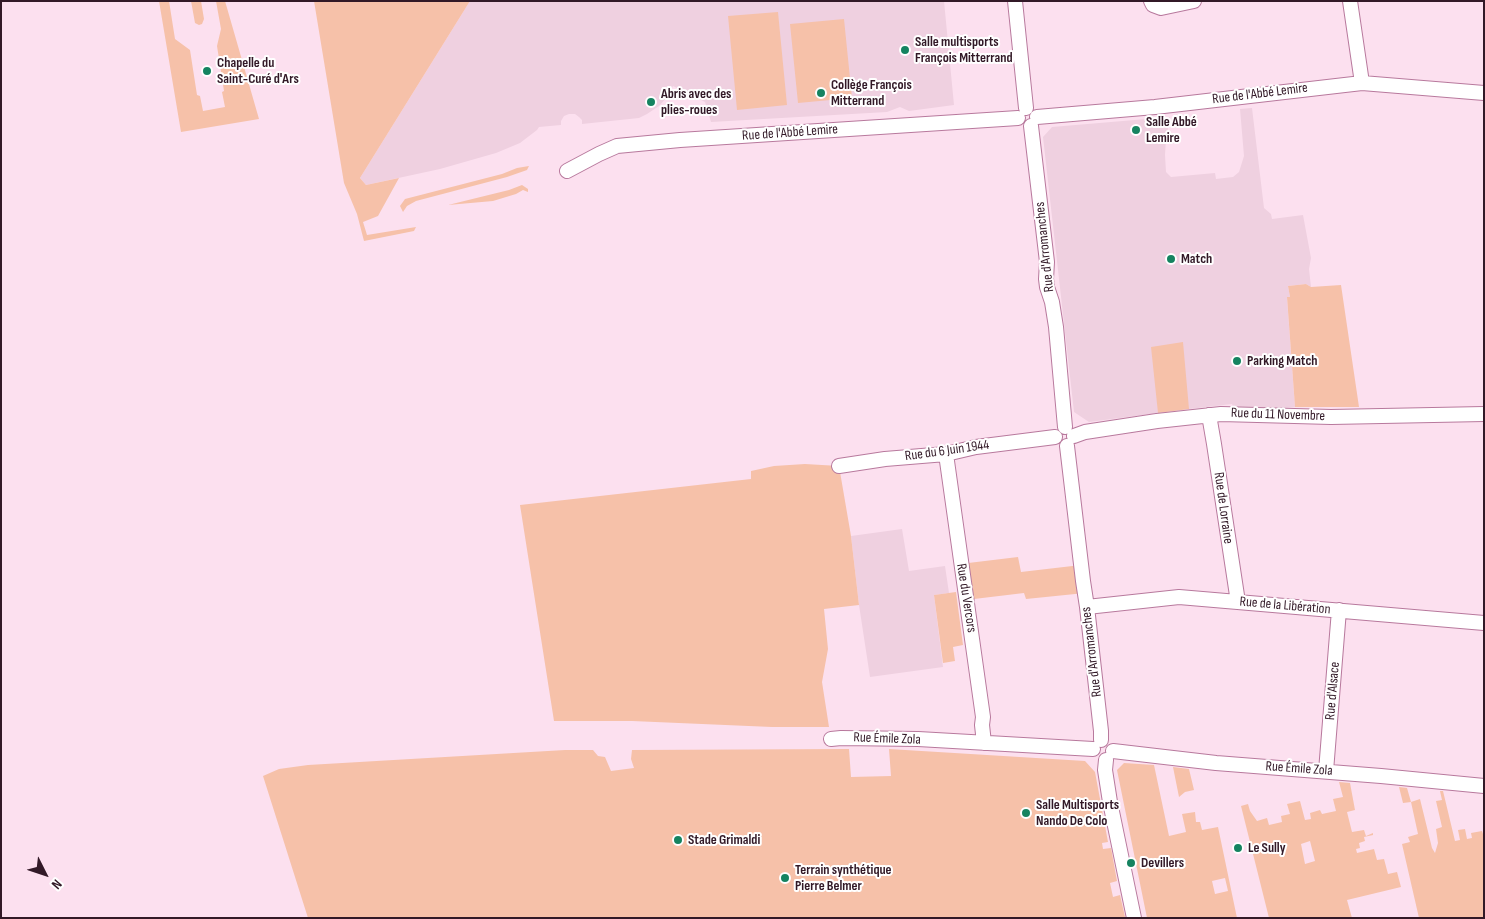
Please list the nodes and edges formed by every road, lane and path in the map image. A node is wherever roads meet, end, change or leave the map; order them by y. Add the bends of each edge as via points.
1 (1015, 1) edge
2 (1151, 1) edge
3 (1194, 1) edge
4 (1350, 1) edge
5 (1362, 83) junction
6 (1484, 93) edge
7 (1028, 117) junction
8 (567, 170) dead end
9 (1484, 414) edge
10 (1209, 415) junction
11 (1065, 436) junction
12 (946, 454) junction
13 (838, 466) dead end
14 (1238, 602) junction
15 (1087, 607) junction
16 (1339, 610) junction
17 (1484, 623) edge
18 (831, 739) dead end
19 (984, 743) junction
20 (1097, 745) junction
21 (1110, 756) junction
22 (1326, 771) junction
23 (1484, 786) edge
24 (1134, 918) edge

1 - 7 street, Rue d'Arromanches
2 - 3 street via 1153,6 1161,8
4 - 5 street
5 - 6 street, Rue de l'Abbé Lemire
5 - 7 street, Rue de l'Abbé Lemire via 1155,107
7 - 8 street, Rue de l'Abbé Lemire via 618,146
7 - 11 street, Rue d'Arromanches via 1047,262 1047,287 1056,327
9 - 10 street, Rue du 11 Novembre
10 - 11 street, Rue du 11 Novembre
10 - 14 street, Rue de Lorraine
11 - 12 street, Rue du 6 Juin 1944
11 - 15 street, Rue d'Arromanches
12 - 13 street, Rue du 6 Juin 1944
12 - 19 street, Rue du Vercors
14 - 15 street, Rue de la Libération via 1179,596
14 - 16 street, Rue de la Libération
15 - 20 street, Rue d'Arromanches via 1100,723
16 - 17 street, Rue de la Libération
16 - 22 street, Rue d'Alsace
18 - 19 street, Rue Émile Zola
19 - 20 street, Rue Émile Zola
20 - 21 street via 1105,740 1110,742 1113,746
21 - 22 street, Rue Émile Zola
21 - 24 street via 1105,770
22 - 23 street, Rue Émile Zola

